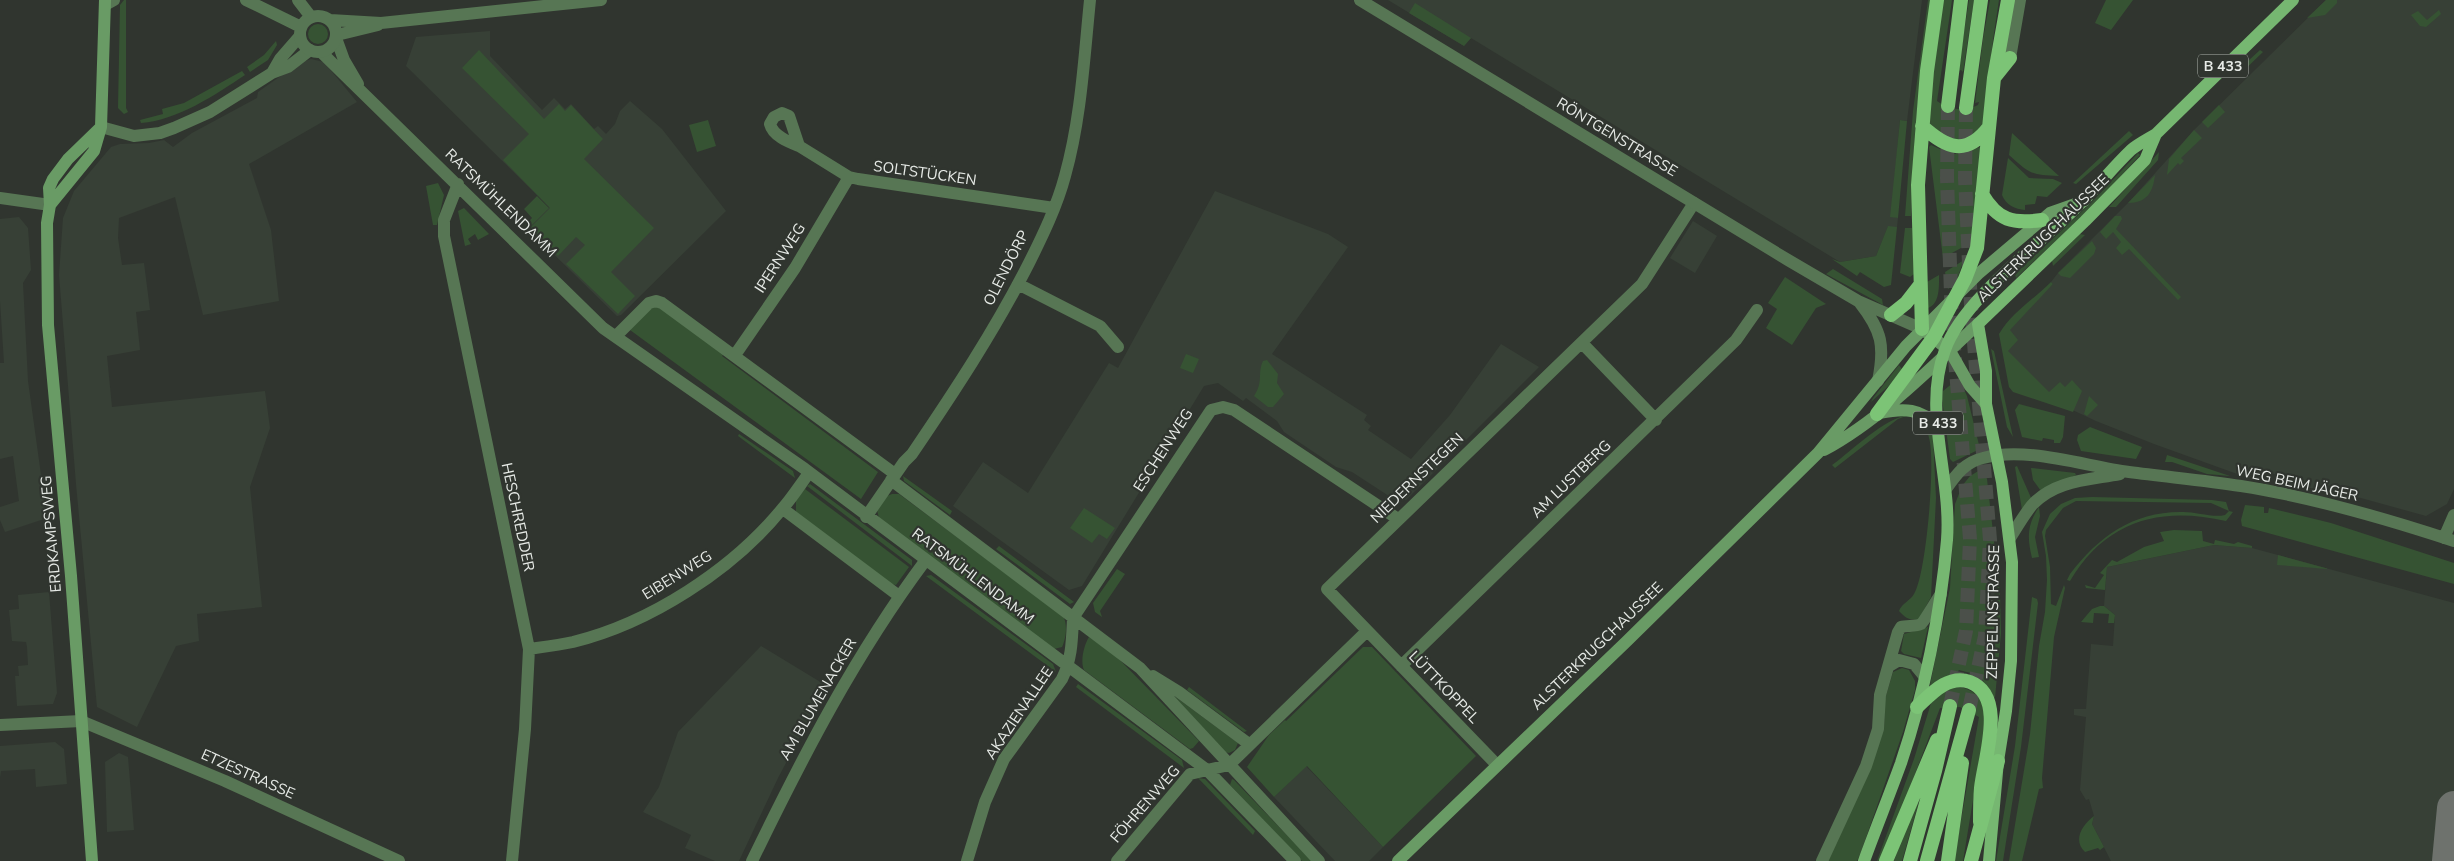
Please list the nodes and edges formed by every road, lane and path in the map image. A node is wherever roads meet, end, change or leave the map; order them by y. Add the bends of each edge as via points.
1 (246, 0) edge
2 (298, 0) edge
3 (595, 0) edge
4 (1090, 0) edge
5 (1360, 0) edge
6 (1937, 0) edge
7 (1961, 0) edge
8 (1981, 0) edge
9 (2008, 0) edge
10 (2020, 0) edge
11 (2293, 0) edge
12 (108, 2) edge
13 (311, 17) junction
14 (330, 20) junction
15 (381, 24) junction
16 (300, 32) junction
17 (337, 36) junction
18 (315, 51) junction
19 (2010, 58) joint
20 (272, 73) junction
21 (1994, 78) junction
22 (364, 93) junction
23 (1948, 106) tunnel mouth
24 (1966, 108) tunnel mouth
25 (1922, 126) junction
26 (100, 127) junction
27 (1989, 127) junction
28 (2156, 134) junction
29 (799, 146) dead end
30 (849, 177) junction
31 (458, 184) junction
32 (1982, 194) junction
33 (0, 198) edge
34 (2084, 201) junction
35 (1694, 203) junction
36 (50, 205) junction
37 (1054, 208) junction
38 (2042, 220) junction
39 (1018, 284) junction
40 (1920, 285) junction
41 (1955, 297) junction
42 (1858, 301) junction
43 (1757, 310) dead end
44 (1891, 316) junction
45 (1978, 324) junction
46 (1922, 329) junction
47 (616, 336) junction
48 (1934, 337) junction
49 (1582, 343) junction
50 (1118, 347) dead end
51 (1946, 352) junction
52 (735, 355) junction
53 (1878, 381) junction
54 (1986, 404) junction
55 (1877, 414) junction
56 (1656, 420) junction
57 (1938, 427) junction
58 (1818, 453) junction
59 (1997, 455) junction
60 (809, 472) junction
61 (2130, 472) junction
62 (893, 477) junction
63 (1946, 489) junction
64 (783, 509) junction
65 (2454, 515) edge
66 (866, 517) junction
67 (1398, 519) junction
68 (2010, 538) junction
69 (2449, 539) edge
70 (925, 561) junction
71 (1942, 594) junction
72 (899, 596) junction
73 (1073, 618) junction
74 (1367, 631) junction
75 (528, 649) junction
76 (1401, 666) junction
77 (1889, 666) junction
78 (1068, 667) junction
79 (1140, 668) junction
80 (1924, 676) junction
81 (1917, 707) junction
82 (81, 721) junction
83 (0, 725) edge
84 (1249, 744) junction
85 (1998, 761) junction
86 (1229, 765) junction
87 (1497, 765) junction
88 (1207, 770) junction
89 (1980, 822) junction
90 (92, 861) edge
91 (399, 861) edge
92 (512, 861) edge
93 (752, 861) edge
94 (966, 861) edge
95 (1117, 861) edge
96 (1295, 861) edge
97 (1319, 861) edge
98 (1398, 861) edge
99 (1822, 861) edge
100 (1864, 861) edge
101 (1886, 861) edge
102 (1910, 861) edge
103 (1927, 861) edge
104 (1948, 861) edge
105 (1970, 861) edge
106 (1989, 861) edge

1 - 16 street, RATSMÜHLENDAMM
2 - 13 street
3 - 15 street
4 - 37 street, OLENDÖRP via 1076,125 1065,177
5 - 35 street, RÖNTGENSTRASSE
6 - 25 highway
7 - 23 highway
8 - 24 highway
9 - 21 highway
10 - 19 street
11 - 28 main road, ALSTERKRUGCHAUSSEE / B 433
12 - 26 main road
13 - 14 street via 321,15
13 - 16 street
14 - 15 street
14 - 17 street, RATSMÜHLENDAMM
15 - 17 street
16 - 18 street, RATSMÜHLENDAMM via 305,47
16 - 20 street
17 - 18 street via 331,48
17 - 22 street, RATSMÜHLENDAMM via 344,60
18 - 20 street
18 - 22 street, RATSMÜHLENDAMM
19 - 21 highway
20 - 26 street via 210,112 160,133 134,136
21 - 27 highway
22 - 31 street, RATSMÜHLENDAMM
25 - 27 highway via 1947,145 1961,147 1973,144
25 - 40 highway via 1917,215
26 - 36 main road, ERDKAMPSWEG via 59,170 49,188
27 - 32 highway
28 - 34 main road, ALSTERKRUGCHAUSSEE / B 433 via 2132,149
28 - 45 main road, ALSTERKRUGCHAUSSEE via 2145,160
29 - 30 street, SOLTSTÜCKEN
30 - 37 street, SOLTSTÜCKEN
30 - 52 street, IPERNWEG via 795,268
31 - 47 street, RATSMÜHLENDAMM via 592,318
31 - 75 street, HESCHREDDER via 444,220 444,236
32 - 38 highway via 1989,205 2006,218 2021,223
32 - 41 highway via 1977,248
33 - 36 street
34 - 38 main road, ALSTERKRUGCHAUSSEE via 2050,213
34 - 51 main road, ALSTERKRUGCHAUSSEE / B 433 via 1977,301 1959,323
35 - 42 street, RÖNTGENSTRASSE
35 - 49 street, NIEDERNSTEGEN via 1642,284
36 - 82 main road, ERDKAMPSWEG via 47,223 48,325 72,576
37 - 39 street, OLENDÖRP
38 - 41 main road, ALSTERKRUGCHAUSSEE
39 - 50 street via 1100,326
39 - 62 street, OLENDÖRP via 943,408
40 - 44 highway
40 - 46 highway
41 - 46 main road, ALSTERKRUGCHAUSSEE
41 - 48 highway
42 - 44 street, RÖNTGENSTRASSE
42 - 53 street, RÖNTGENSTRASSE via 1881,339
43 - 56 street, AM LUSTBERG via 1736,340
44 - 46 street, RÖNTGENSTRASSE
45 - 51 main road, ALSTERKRUGCHAUSSEE
45 - 54 main road, ZEPPELINSTRASSE via 1986,371
46 - 48 main road, ZEPPELINSTRASSE
46 - 53 main road, ALSTERKRUGCHAUSSEE
47 - 52 street, RATSMÜHLENDAMM via 649,303 656,301
47 - 60 street, RATSMÜHLENDAMM
48 - 51 main road, ZEPPELINSTRASSE
48 - 55 highway
49 - 56 street
49 - 67 street, NIEDERNSTEGEN
51 - 54 main road, ZEPPELINSTRASSE
51 - 55 main road, ALSTERKRUGCHAUSSEE
51 - 57 main road, B 433 via 1936,386
52 - 62 street, RATSMÜHLENDAMM
53 - 58 main road, ALSTERKRUGCHAUSSEE
54 - 59 main road, ZEPPELINSTRASSE
55 - 57 main road via 1905,409 1916,411 1930,418
55 - 58 main road, ALSTERKRUGCHAUSSEE
56 - 76 street, AM LUSTBERG
57 - 63 main road, B 433
58 - 87 main road, ALSTERKRUGCHAUSSEE
59 - 61 street, WEG BEIM JÄGER via 2020,454
59 - 63 street, WEG BEIM JÄGER via 1970,463 1961,469
59 - 68 main road, ZEPPELINSTRASSE
60 - 64 street, EIBENWEG
60 - 66 street, RATSMÜHLENDAMM
61 - 68 street, WEG BEIM JÄGER via 2069,483 2048,491 2031,507
61 - 69 street, WEG BEIM JÄGER via 2251,488 2392,520
62 - 66 street, OLENDÖRP
62 - 73 street, RATSMÜHLENDAMM
63 - 71 main road, B 433 via 1948,537
64 - 72 street
64 - 75 street, EIBENWEG via 725,564 695,586 640,617 574,641
65 - 69 street
66 - 70 street, RATSMÜHLENDAMM
67 - 73 street, ESCHENWEG via 1234,410 1215,407 1202,419
67 - 74 street, NIEDERNSTEGEN via 1327,589
68 - 85 main road, ZEPPELINSTRASSE via 2013,586 2011,662
70 - 72 street, AM BLUMENACKER
70 - 78 street, RATSMÜHLENDAMM
71 - 77 street via 1920,625 1901,627
71 - 80 main road, B 433
72 - 93 street, AM BLUMENACKER via 807,748
73 - 78 street
73 - 79 street, RATSMÜHLENDAMM
74 - 76 street, LÜTTKOPPEL
74 - 84 street
75 - 92 street, HESCHREDDER via 525,729
76 - 87 street, LÜTTKOPPEL
77 - 80 street via 1899,660 1914,664
77 - 99 street via 1879,702 1878,729 1866,766
78 - 88 street, RATSMÜHLENDAMM
78 - 94 street, AKAZIENALLEE via 1004,759 985,802
79 - 84 street, RATSMÜHLENDAMM via 1179,692
79 - 86 street, RATSMÜHLENDAMM
80 - 81 main road, B 433
81 - 89 highway via 1937,688 1958,681 1972,683 1986,695 1990,705 1991,730 1981,788
81 - 100 main road, B 433 via 1901,762
82 - 83 street
82 - 90 main road, ERDKAMPSWEG
82 - 91 street, ETZESTRASSE via 225,781
84 - 86 street
85 - 89 highway
85 - 106 main road, ZEPPELINSTRASSE
86 - 88 street, FÖHRENWEG
86 - 97 street, RATSMÜHLENDAMM
87 - 98 main road, ALSTERKRUGCHAUSSEE
88 - 95 street, FÖHRENWEG via 1190,774
88 - 96 street, RATSMÜHLENDAMM
89 - 105 highway
101 - 102 highway via 1949,712
103 - 104 highway via 1969,710

